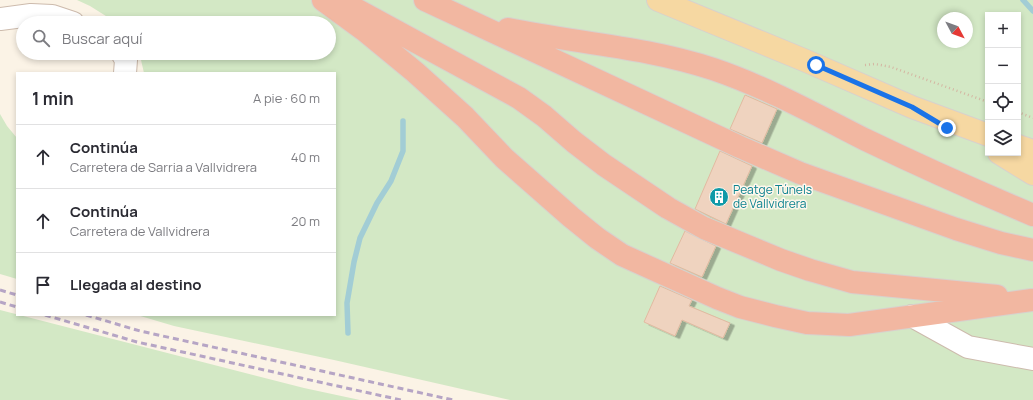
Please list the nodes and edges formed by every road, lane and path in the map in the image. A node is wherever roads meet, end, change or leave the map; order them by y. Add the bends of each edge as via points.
1 (323, 0) edge
2 (339, 0) edge
3 (425, 0) edge
4 (658, 0) edge
5 (23, 16) edge
6 (52, 16) edge
7 (16, 17) edge
8 (0, 19) edge
9 (474, 22) junction
10 (126, 60) edge
11 (125, 72) edge
12 (838, 75) junction
13 (985, 101) edge
14 (912, 107) junction
15 (1021, 113) edge
16 (1033, 118) edge
17 (985, 134) edge
18 (985, 146) edge
19 (1021, 147) edge
20 (1033, 151) edge
21 (1004, 156) edge
22 (1033, 174) edge
23 (1033, 215) edge
24 (1033, 250) edge
25 (1033, 300) edge
26 (912, 316) junction
27 (1033, 359) edge

1 - 26 highway via 415,72 465,117 504,158 571,217 622,255 740,307 808,323 849,325
2 - 25 highway via 519,98 627,181 704,228 781,260 852,282
3 - 9 highway
4 - 12 main road
5 - 6 lane
7 - 8 lane
9 - 23 highway via 632,49 680,59 715,70 763,89 900,156
9 - 24 highway via 740,148 800,173 942,224 1001,243
10 - 11 lane
12 - 13 path via 863,65 875,64 892,67
12 - 14 main road
14 - 17 main road
14 - 18 main road via 947,128
15 - 16 path
19 - 20 main road
21 - 22 main road
25 - 26 highway
26 - 27 lane via 968,347

